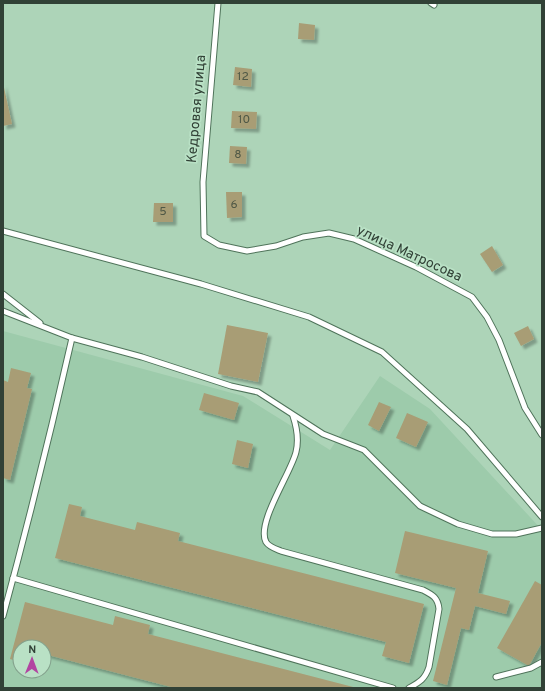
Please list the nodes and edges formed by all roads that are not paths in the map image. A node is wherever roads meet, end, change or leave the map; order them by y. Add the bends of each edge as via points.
1 (218, 3) edge
2 (203, 217) joint
3 (3, 231) edge
4 (3, 294) edge
5 (3, 311) edge
6 (45, 327) junction
7 (72, 338) junction
8 (293, 416) junction
9 (542, 435) edge
10 (542, 517) edge
11 (542, 528) edge
12 (13, 578) junction
13 (3, 616) edge
14 (542, 662) edge
15 (496, 677) dead end
16 (393, 688) edge
17 (409, 688) edge

1 - 2 lane, Кедровая улица via 203,182
2 - 9 lane, улица Матросова via 204,236 219,245 248,250 276,246 303,236 329,233 354,239 416,267 472,297 500,340 524,408
3 - 10 lane via 201,284 309,317 382,352 467,429
4 - 6 lane
5 - 6 lane
6 - 7 lane
7 - 8 lane via 258,392
7 - 12 lane via 51,432
8 - 11 lane via 323,434 364,450 420,506 458,524 492,534 516,534
8 - 17 lane via 297,430 296,453 267,518 264,534 266,542 281,551 432,594 438,601 439,609 429,667 426,676
12 - 13 lane
12 - 16 lane
14 - 15 lane via 531,668

